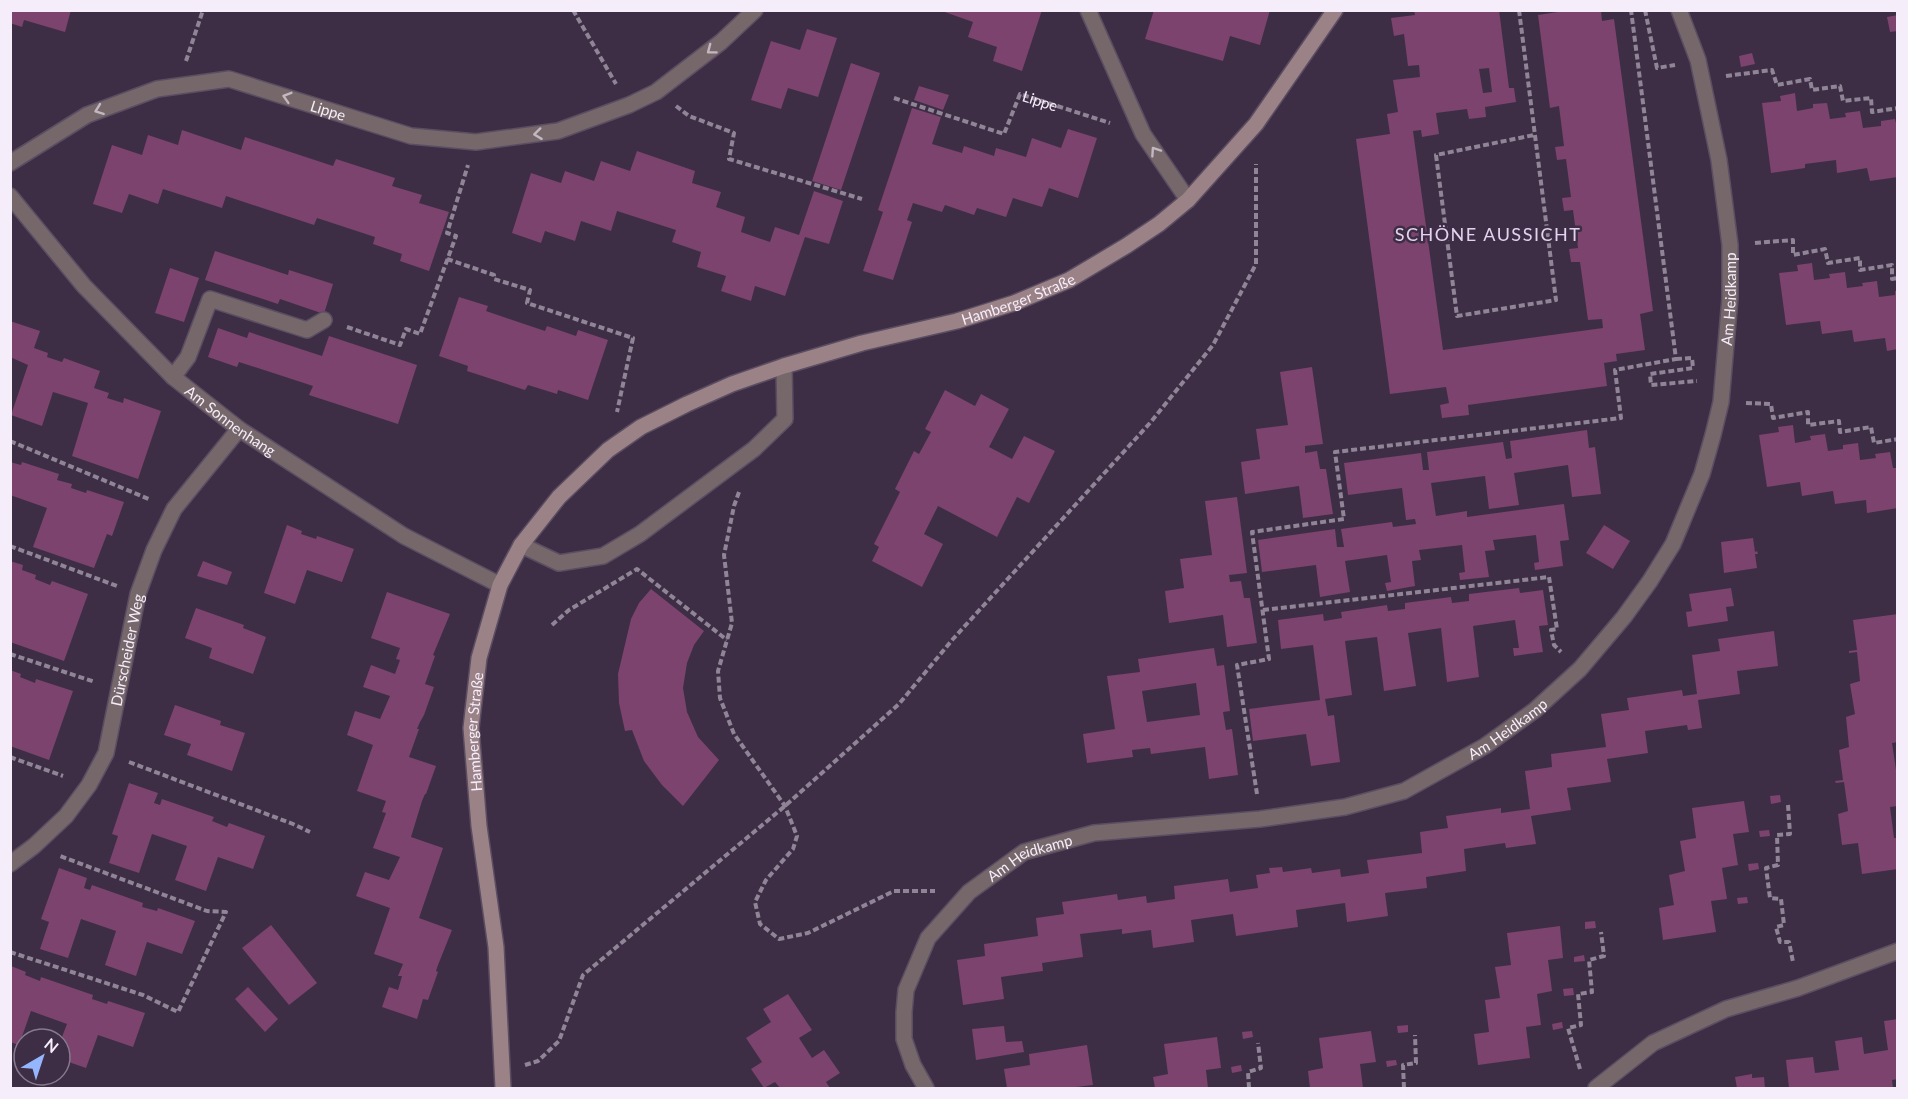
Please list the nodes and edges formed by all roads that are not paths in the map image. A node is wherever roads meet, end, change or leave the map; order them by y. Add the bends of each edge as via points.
1 (755, 10) edge
2 (1088, 10) edge
3 (1335, 10) edge
4 (1679, 10) edge
5 (10, 163) edge
6 (10, 196) edge
7 (1188, 200) junction
8 (324, 320) road end
9 (784, 366) junction
10 (173, 377) junction
11 (239, 429) junction
12 (521, 545) junction
13 (500, 585) junction
14 (10, 864) edge
15 (1898, 951) edge
16 (503, 1081) edge
17 (926, 1089) edge
18 (1596, 1089) edge

1 -> 5 street, Lippe via 656,92 558,131 476,141 411,136 229,79 157,88 87,115
7 -> 2 street via 1143,134
3 - 7 street, Hamberger Straße via 1256,124
4 - 17 street, Am Heidkamp via 1698,60 1719,160 1730,245 1730,298 1721,402 1702,474 1673,544 1650,581 1580,669 1534,710 1485,746 1404,791 1345,807 1260,819 1094,833 1024,852 969,892 928,938 906,990 904,1039
6 - 10 street, Am Sonnenhang via 84,286
7 - 9 street, Hamberger Straße via 1160,224 1069,280 957,321
8 - 10 street via 307,330 210,299 188,357
9 - 12 street, Hamberger Straße via 732,384 641,426 608,450 559,497
9 - 12 street via 785,419 754,449 640,534 603,556 559,563
10 - 11 street, Am Sonnenhang
11 - 13 street, Am Sonnenhang via 404,536
11 - 14 street, Dürscheider Weg via 174,510 154,550 138,594 106,753 89,786 66,816
12 - 13 street, Hamberger Straße
13 - 16 street, Hamberger Straße via 479,658 471,728 479,826 496,947
15 - 18 street via 1798,988 1725,1009 1653,1042

